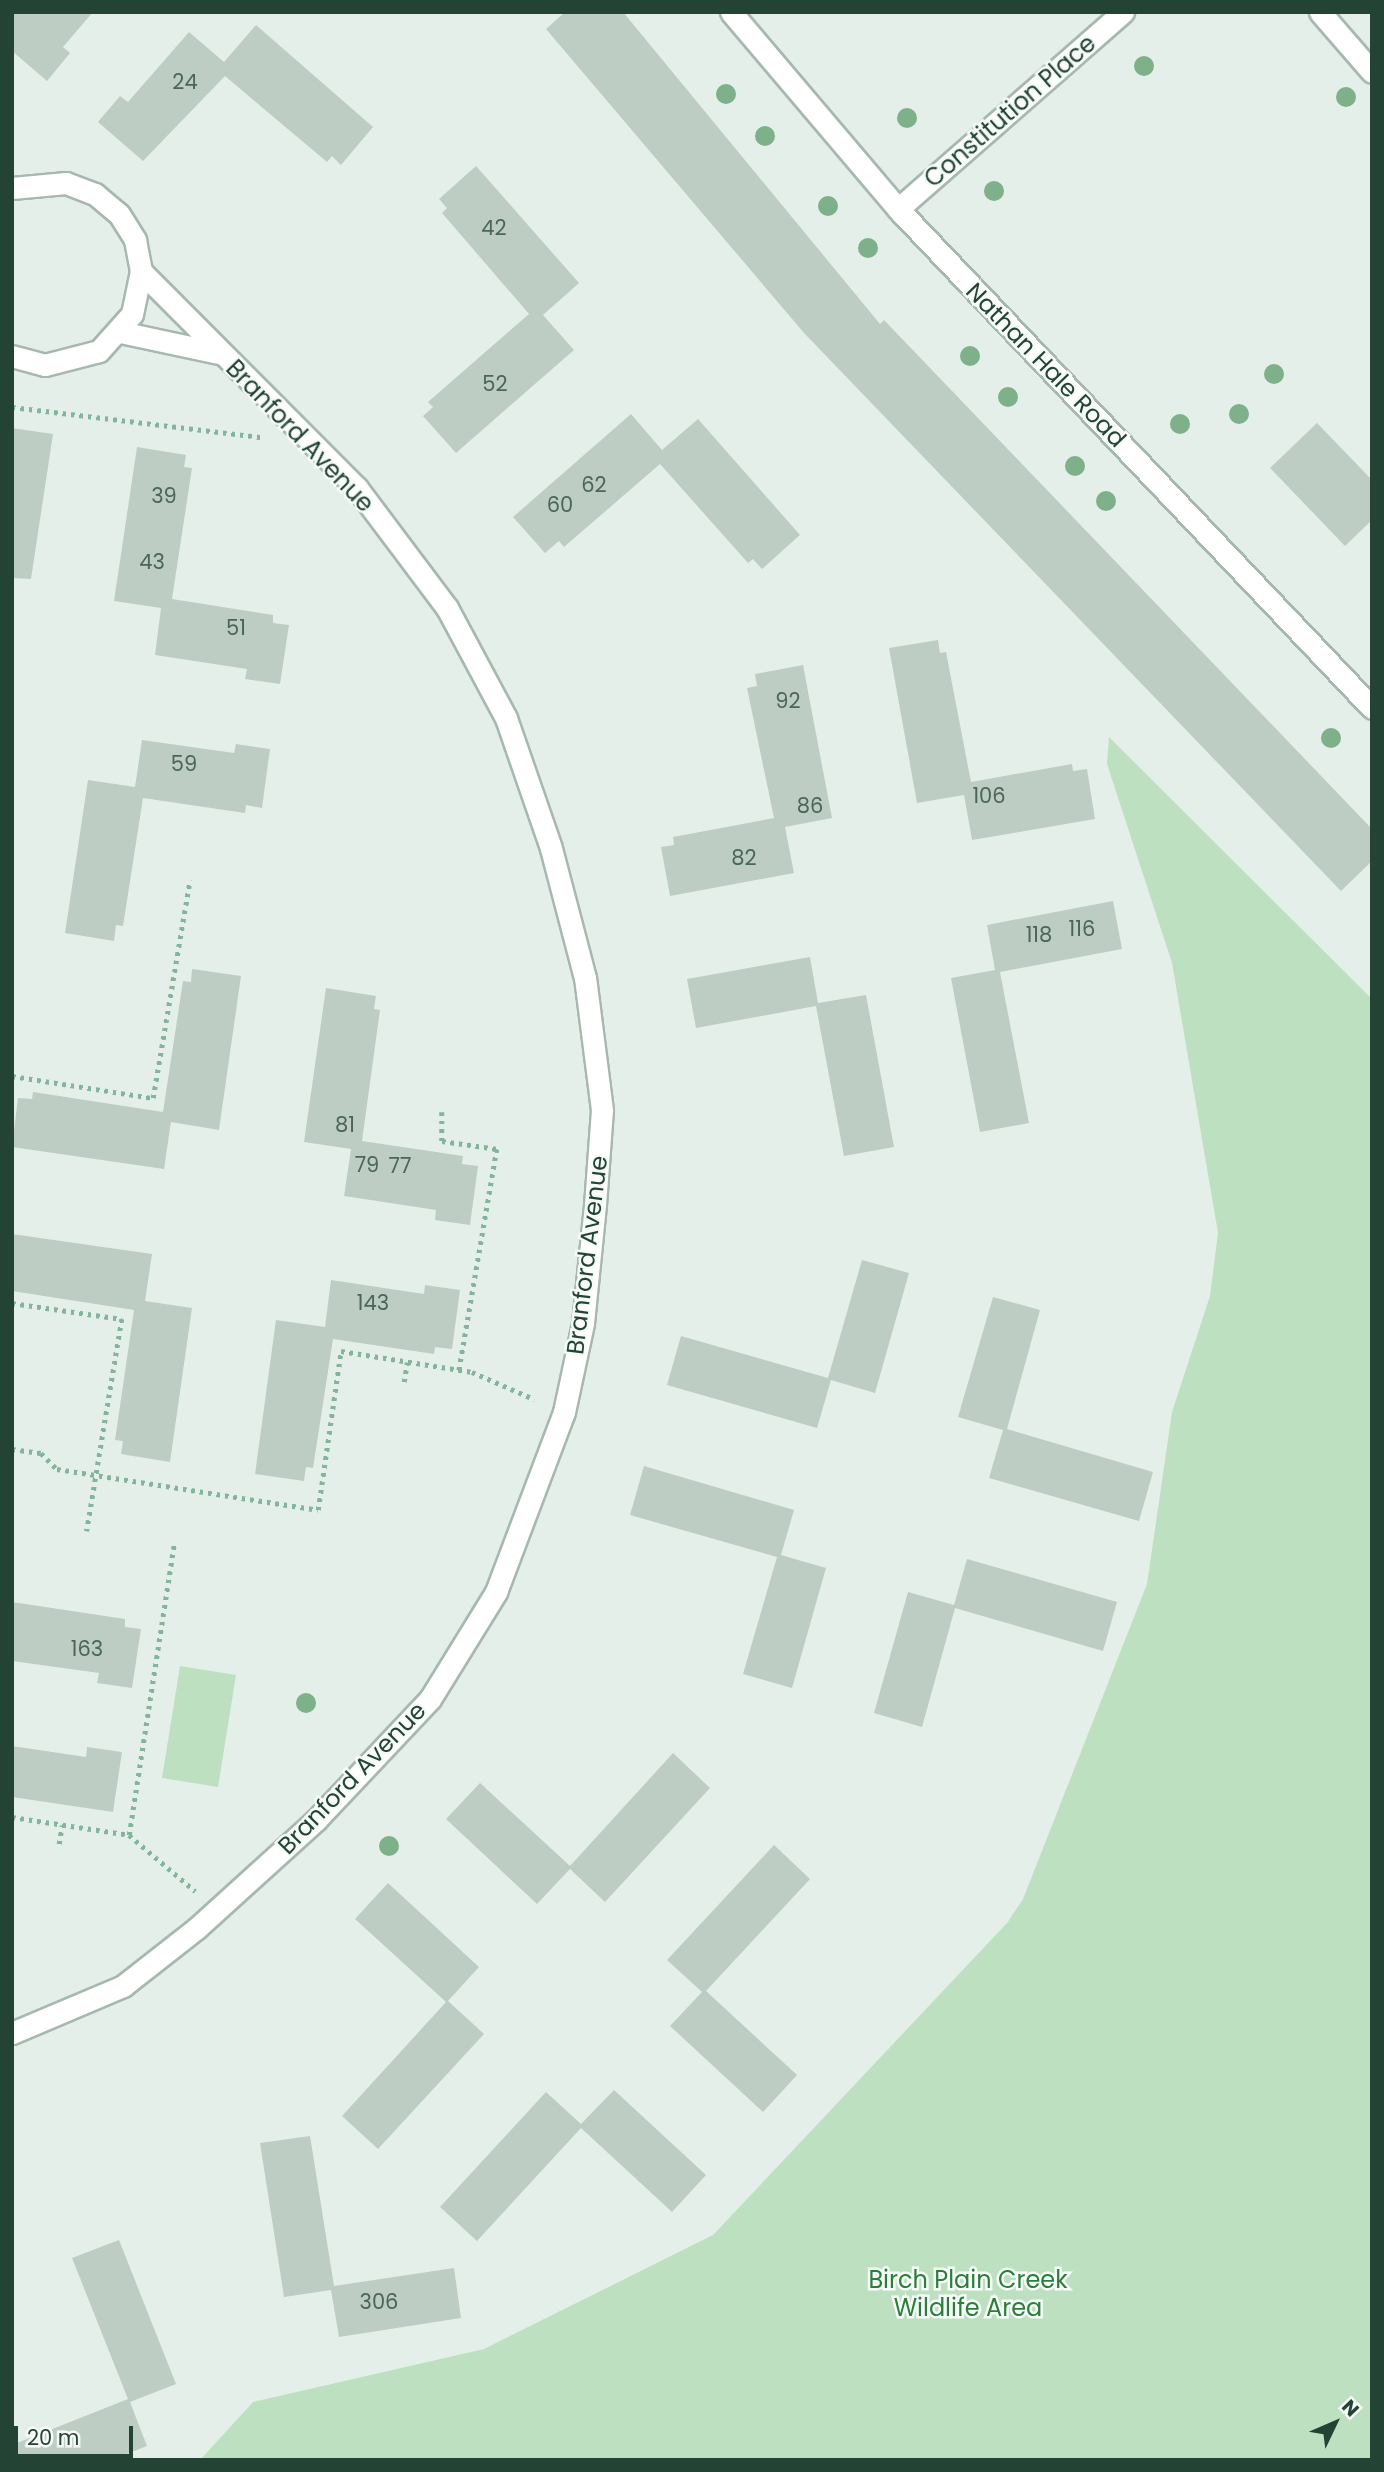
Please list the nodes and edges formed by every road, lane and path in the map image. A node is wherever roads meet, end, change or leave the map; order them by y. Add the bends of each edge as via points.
1 (731, 12) edge
2 (1123, 12) edge
3 (1320, 12) edge
4 (1372, 72) edge
5 (13, 186) edge
6 (898, 209) junction
7 (141, 271) junction
8 (120, 332) junction
9 (219, 353) junction
10 (12, 356) edge
11 (12, 407) edge
12 (274, 439) dead end
13 (1372, 708) edge
14 (190, 880) dead end
15 (12, 1076) edge
16 (442, 1112) dead end
17 (12, 1303) edge
18 (407, 1362) junction
19 (459, 1371) junction
20 (404, 1382) dead end
21 (564, 1412) junction
22 (12, 1449) edge
23 (97, 1476) junction
24 (87, 1531) dead end
25 (174, 1544) dead end
26 (12, 1817) edge
27 (62, 1825) junction
28 (129, 1835) junction
29 (59, 1844) dead end
30 (216, 1910) junction
31 (12, 2033) edge

1 - 6 street, Nathan Hale Road
2 - 6 street, Constitution Place
3 - 4 street
5 - 7 street via 66,183 95,194 119,214 135,240
6 - 13 street, Nathan Hale Road
7 - 8 street via 139,293
7 - 9 street, Branford Avenue
8 - 9 street, Branford Avenue
8 - 10 street via 73,362 45,365
9 - 21 street, Branford Avenue via 357,488 447,608 506,718 551,848 585,978 602,1110 583,1323
11 - 12 path
14 - 15 path via 153,1098
16 - 19 path via 442,1141 497,1149
17 - 23 path via 122,1320
18 - 19 path
18 - 20 path
18 - 23 path via 341,1351 318,1510
19 - 21 path
21 - 30 street, Branford Avenue via 496,1592 430,1699 316,1820
22 - 23 path via 41,1453 57,1469
23 - 24 path
25 - 28 path
26 - 27 path
27 - 28 path
27 - 29 path
28 - 30 path
30 - 31 street, Branford Avenue via 123,1986

